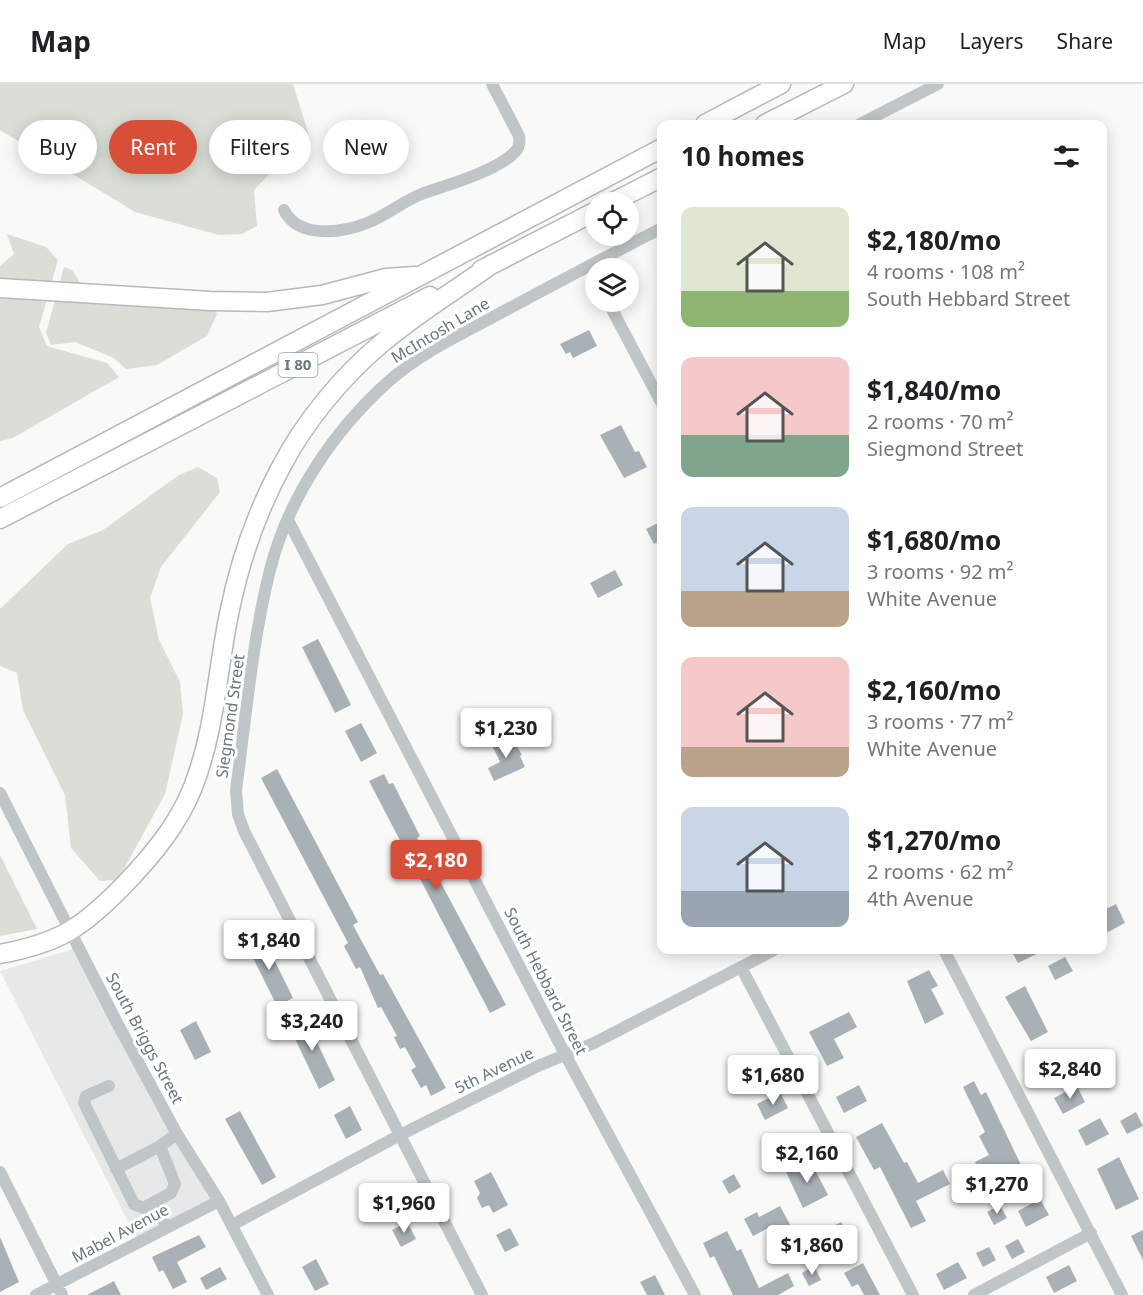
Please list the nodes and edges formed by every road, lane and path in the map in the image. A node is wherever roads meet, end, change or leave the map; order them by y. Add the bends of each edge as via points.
1 (492, 84) edge
2 (781, 84) edge
3 (844, 84) edge
4 (938, 84) edge
5 (713, 120) edge
6 (773, 120) edge
7 (868, 120) edge
8 (657, 151) edge
9 (657, 180) edge
10 (633, 192) edge
11 (284, 210) dead end
12 (585, 217) edge
13 (657, 231) edge
14 (613, 258) edge
15 (492, 264) junction
16 (585, 274) edge
17 (426, 275) junction
18 (0, 288) edge
19 (613, 312) edge
20 (657, 395) edge
21 (0, 498) edge
22 (0, 519) edge
23 (288, 520) junction
24 (0, 793) edge
25 (72, 931) junction
26 (0, 954) edge
27 (766, 954) edge
28 (946, 954) edge
29 (741, 967) junction
30 (566, 1056) junction
31 (108, 1086) dead end
32 (177, 1134) junction
33 (400, 1135) junction
34 (160, 1146) junction
35 (116, 1169) junction
36 (0, 1172) edge
37 (219, 1201) junction
38 (154, 1202) junction
39 (232, 1225) junction
40 (166, 1227) junction
41 (1091, 1233) junction
42 (59, 1290) edge
43 (36, 1295) edge
44 (268, 1295) edge
45 (482, 1295) edge
46 (695, 1295) edge
47 (913, 1295) edge
48 (974, 1295) edge
49 (1122, 1295) edge

1 - 11 street via 519,136 516,152 503,161 451,186 408,200 367,223 334,231 317,231 288,219
2 - 5 highway
3 - 6 highway
4 - 7 street
8 - 17 highway, I 80
9 - 10 highway
12 - 15 highway, I 80
13 - 14 street, McIntosh Lane
15 - 22 highway, I 80
15 - 25 highway via 382,343 316,414 280,468 242,563 229,613 209,735 193,787 177,820 151,857 105,905
16 - 23 street, McIntosh Lane via 438,347 390,379 351,418 316,466
17 - 18 highway via 386,278 322,295 267,302
17 - 21 highway, I 80
19 - 20 street
23 - 30 street, South Hebbard Street
23 - 33 street, Siegmond Street via 270,569 261,615 236,790 238,814
24 - 25 street, South Briggs Street
25 - 26 highway via 38,947
25 - 32 street, South Briggs Street
27 - 29 street, 5th Avenue
28 - 41 street
29 - 30 street, 5th Avenue
29 - 47 street
30 - 33 street, 5th Avenue via 538,1066
30 - 46 street, South Hebbard Street
31 - 35 street via 86,1096 84,1103
32 - 34 street
32 - 37 street, South Briggs Street
33 - 39 street, 5th Avenue
33 - 45 street, Siegmond Street
34 - 35 street
34 - 38 street via 176,1184 171,1193
35 - 38 street via 134,1204 143,1208
36 - 42 street
37 - 39 street, South Briggs Street
37 - 40 street, Mabel Avenue
38 - 40 street
39 - 44 street, South Briggs Street
40 - 42 street, Mabel Avenue
41 - 48 street
41 - 49 street
42 - 43 street, Mabel Avenue

